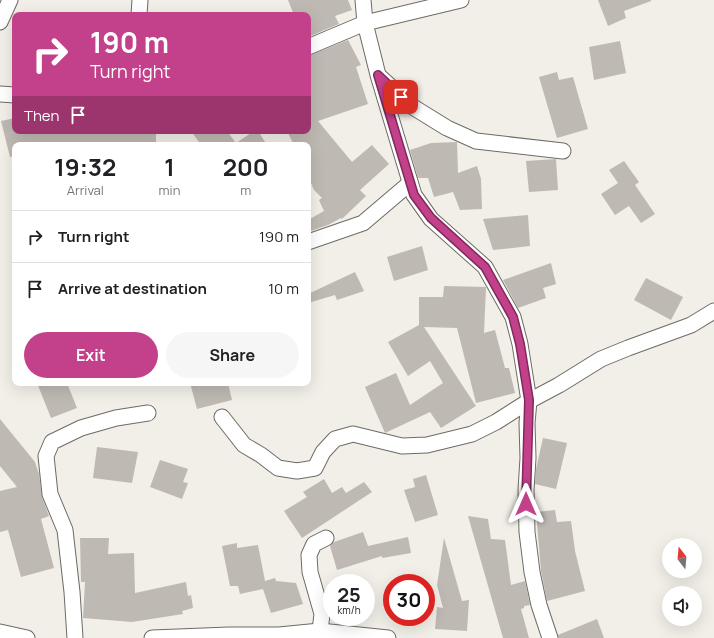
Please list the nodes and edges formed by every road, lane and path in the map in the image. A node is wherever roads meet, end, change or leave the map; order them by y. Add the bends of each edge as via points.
1 (10, 0) edge
2 (140, 0) edge
3 (363, 0) edge
4 (461, 0) edge
5 (139, 12) edge
6 (0, 22) edge
7 (365, 23) junction
8 (311, 46) edge
9 (378, 75) junction
10 (0, 94) edge
11 (12, 95) edge
12 (563, 151) dead end
13 (410, 183) junction
14 (311, 241) edge
15 (714, 311) edge
16 (529, 400) junction
17 (148, 413) dead end
18 (222, 417) dead end
19 (326, 538) dead end
20 (320, 631) junction
21 (0, 632) edge
22 (27, 638) edge
23 (75, 638) edge
24 (152, 638) edge
25 (388, 638) edge
26 (550, 638) edge

1 - 6 street
2 - 5 street
3 - 7 street
4 - 7 street
7 - 8 street
7 - 9 street
9 - 12 street via 413,108 476,141
9 - 13 street
10 - 11 street
13 - 14 street via 362,223
13 - 16 street via 414,195 431,218 485,267 513,317
15 - 16 street via 691,324 602,359 559,386
16 - 18 street via 472,434 427,445 402,446 353,434 335,439 323,452 315,468 297,471 278,468 244,445
16 - 26 street via 527,532 532,572
17 - 23 street via 116,418 81,428 52,442 46,456 50,494 65,530
19 - 20 street via 314,544 309,555 310,572 322,614
20 - 24 street
20 - 25 street
21 - 22 street

